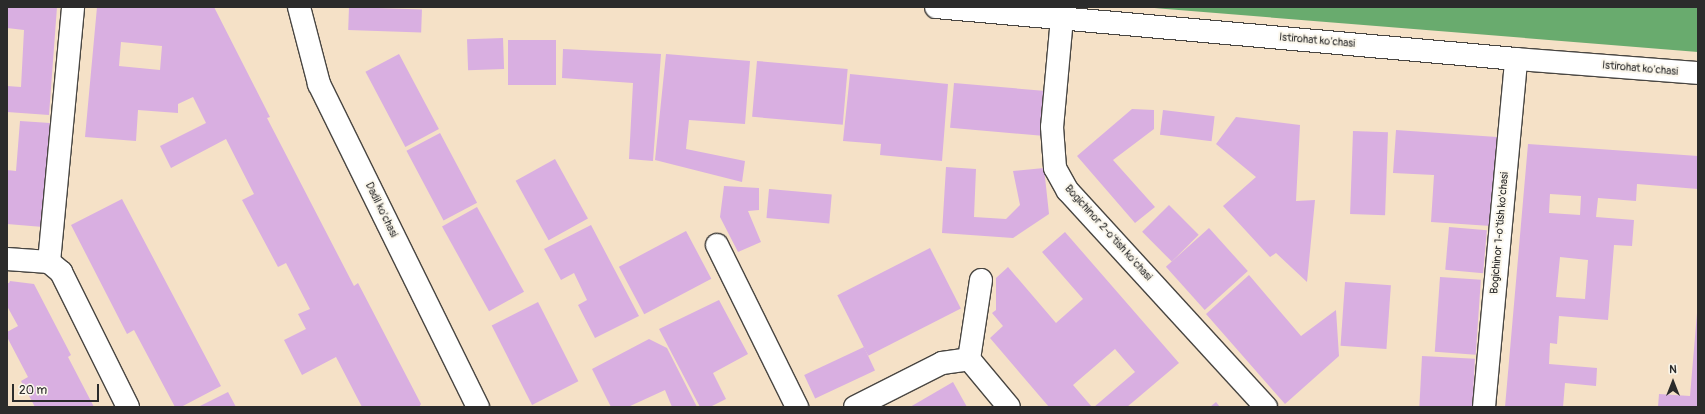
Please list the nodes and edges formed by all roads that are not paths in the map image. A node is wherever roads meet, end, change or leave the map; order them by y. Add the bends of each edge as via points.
1 (73, 7) edge
2 (299, 7) edge
3 (936, 7) edge
4 (1062, 18) junction
5 (1516, 59) junction
6 (1698, 73) edge
7 (717, 245) dead end
8 (7, 259) edge
9 (49, 262) junction
10 (981, 280) dead end
11 (969, 359) junction
12 (128, 407) edge
13 (478, 407) edge
14 (797, 407) edge
15 (855, 407) edge
16 (1009, 407) edge
17 (1266, 407) edge
18 (1484, 407) edge

1 - 9 street
2 - 13 street, Dadil ko'chasi via 319,84
3 - 4 street, Istirohat ko'chasi
4 - 5 street, Istirohat ko'chasi
4 - 17 street, Bogichinor 2-o'tish ko'chasi via 1052,127 1055,168 1068,191
5 - 6 street, Istirohat ko'chasi
5 - 18 street, Bogichinor 1-o'tish ko'chasi
7 - 14 street
8 - 9 street
9 - 12 street via 61,272
10 - 11 street
11 - 15 street via 942,363
11 - 16 street

